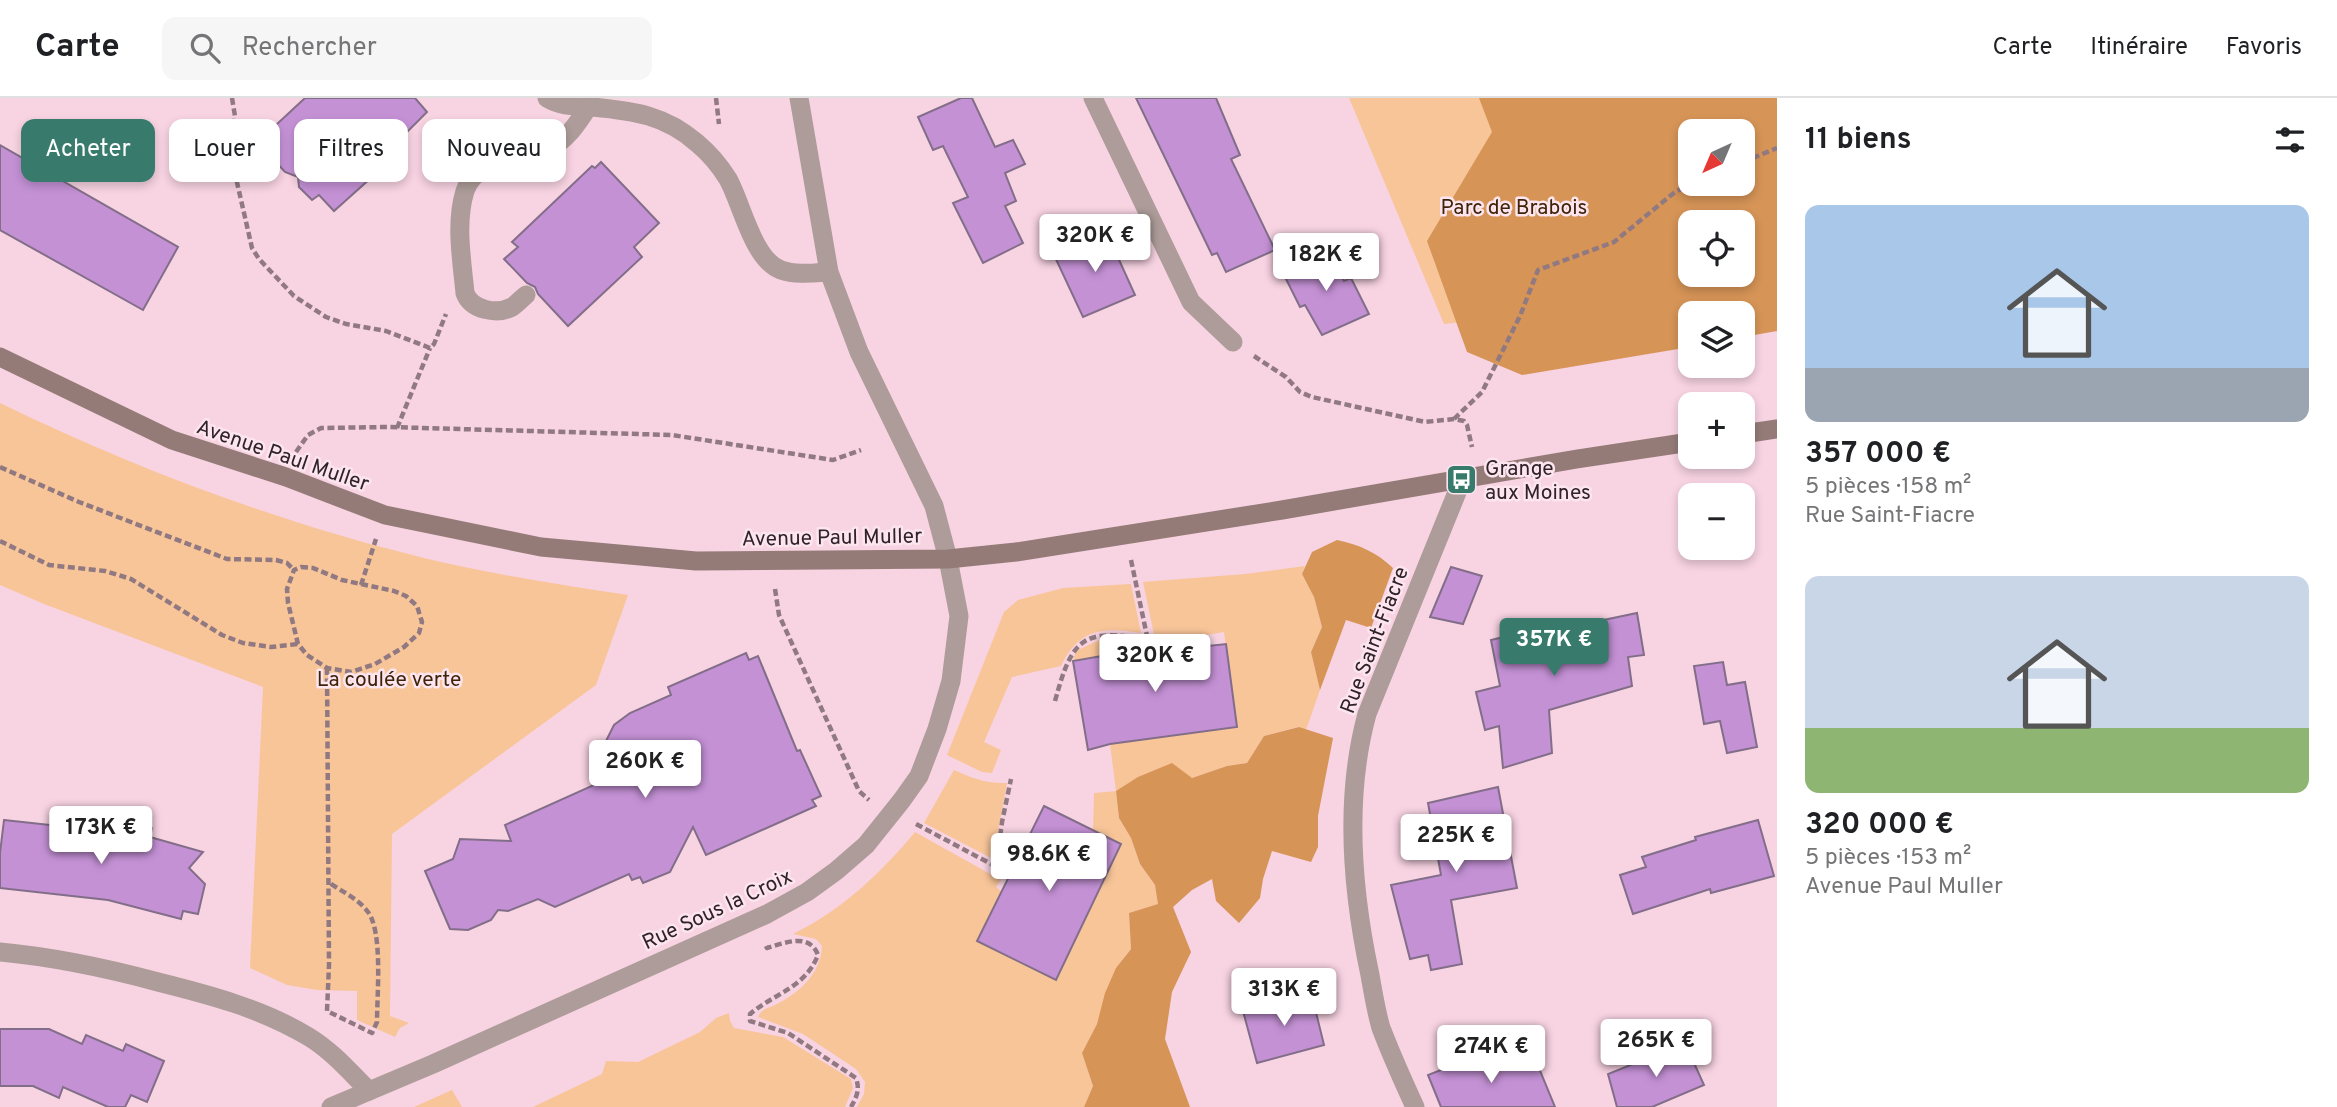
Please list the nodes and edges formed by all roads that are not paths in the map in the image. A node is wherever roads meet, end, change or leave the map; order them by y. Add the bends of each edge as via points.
1 (547, 98) edge
2 (799, 98) edge
3 (1093, 98) edge
4 (588, 107) junction
5 (829, 272) junction
6 (526, 295) dead end
7 (1233, 342) road end
8 (0, 357) edge
9 (1777, 429) edge
10 (1755, 432) edge
11 (1678, 444) edge
12 (1462, 480) junction
13 (948, 559) junction
14 (0, 952) edge
15 (369, 1091) junction
16 (331, 1107) edge
17 (1415, 1107) edge

1 - 4 street via 558,104
2 - 5 street, Rue Sous la Croix
3 - 7 street via 1191,302
4 - 5 street via 634,111 678,129 713,158 728,179 764,258 782,270
4 - 6 street via 560,142 488,167 465,190 461,238 467,300 481,308 500,310
5 - 13 street, Rue Sous la Croix via 859,352 934,506
8 - 13 main road, Avenue Paul Muller via 172,440 385,515 541,547 696,561
9 - 10 main road
11 - 12 main road, Avenue Paul Muller
12 - 13 main road, Avenue Paul Muller
12 - 17 street, Rue Saint-Fiacre via 1367,714 1355,776 1354,876 1364,950 1381,1026
13 - 15 street, Rue Sous la Croix via 959,616 951,681 919,776 866,845 807,892 753,920
14 - 15 street via 108,969 240,1005 309,1037
15 - 16 street, Rue Sous la Croix

